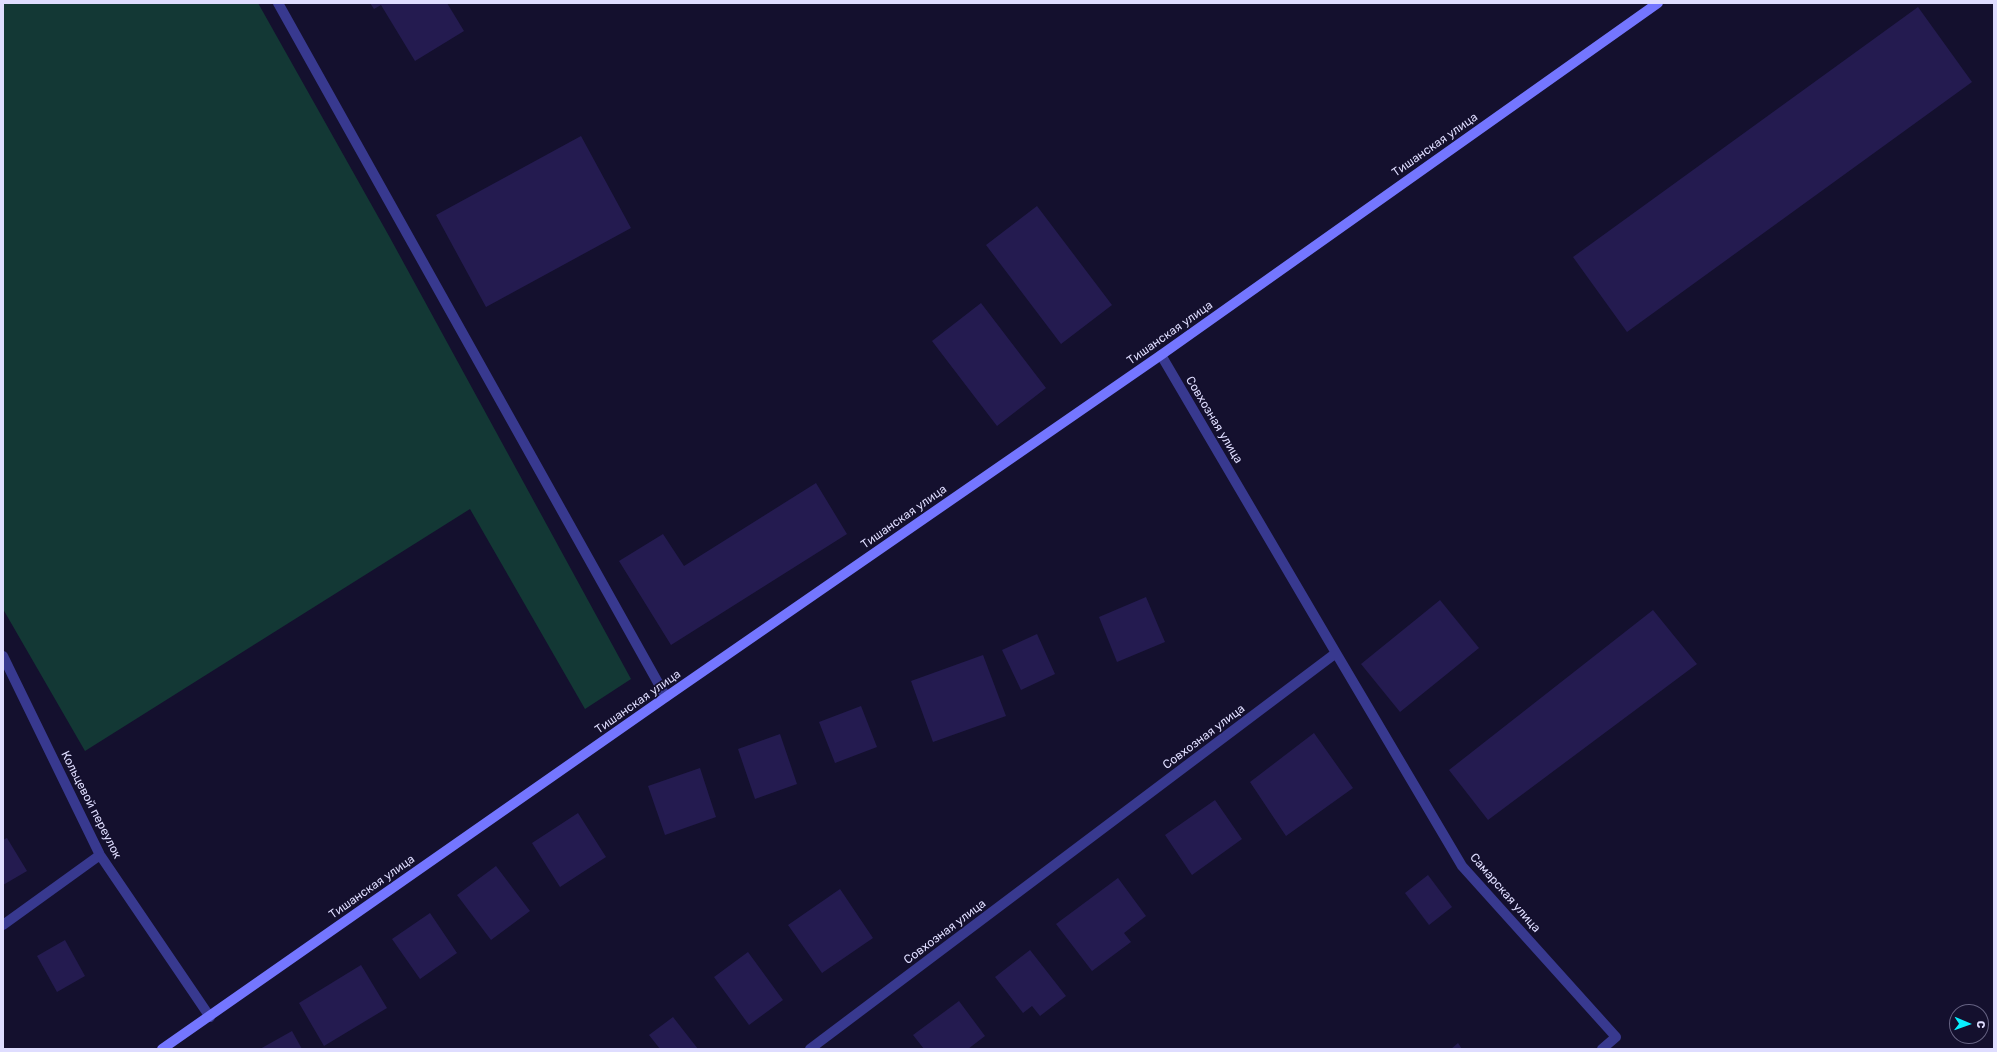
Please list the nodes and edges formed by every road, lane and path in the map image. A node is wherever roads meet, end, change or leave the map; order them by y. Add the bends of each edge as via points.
1 (278, 3) edge
2 (1658, 3) edge
3 (1161, 356) junction
4 (1336, 653) junction
5 (3, 656) edge
6 (666, 698) junction
7 (100, 855) junction
8 (3, 925) edge
9 (210, 1017) junction
10 (162, 1049) edge
11 (810, 1049) edge
12 (1602, 1049) edge

1 - 6 street
2 - 3 main road, Тишанская улица
3 - 4 street, Совхозная улица
3 - 6 main road, Тишанская улица
4 - 11 street, Совхозная улица
4 - 12 street, Самарская улица via 1462,866 1616,1036
5 - 7 street, Кольцевой переулок
6 - 9 main road, Тишанская улица
7 - 8 street
7 - 9 street, Кольцевой переулок
9 - 10 main road, Тишанская улица

